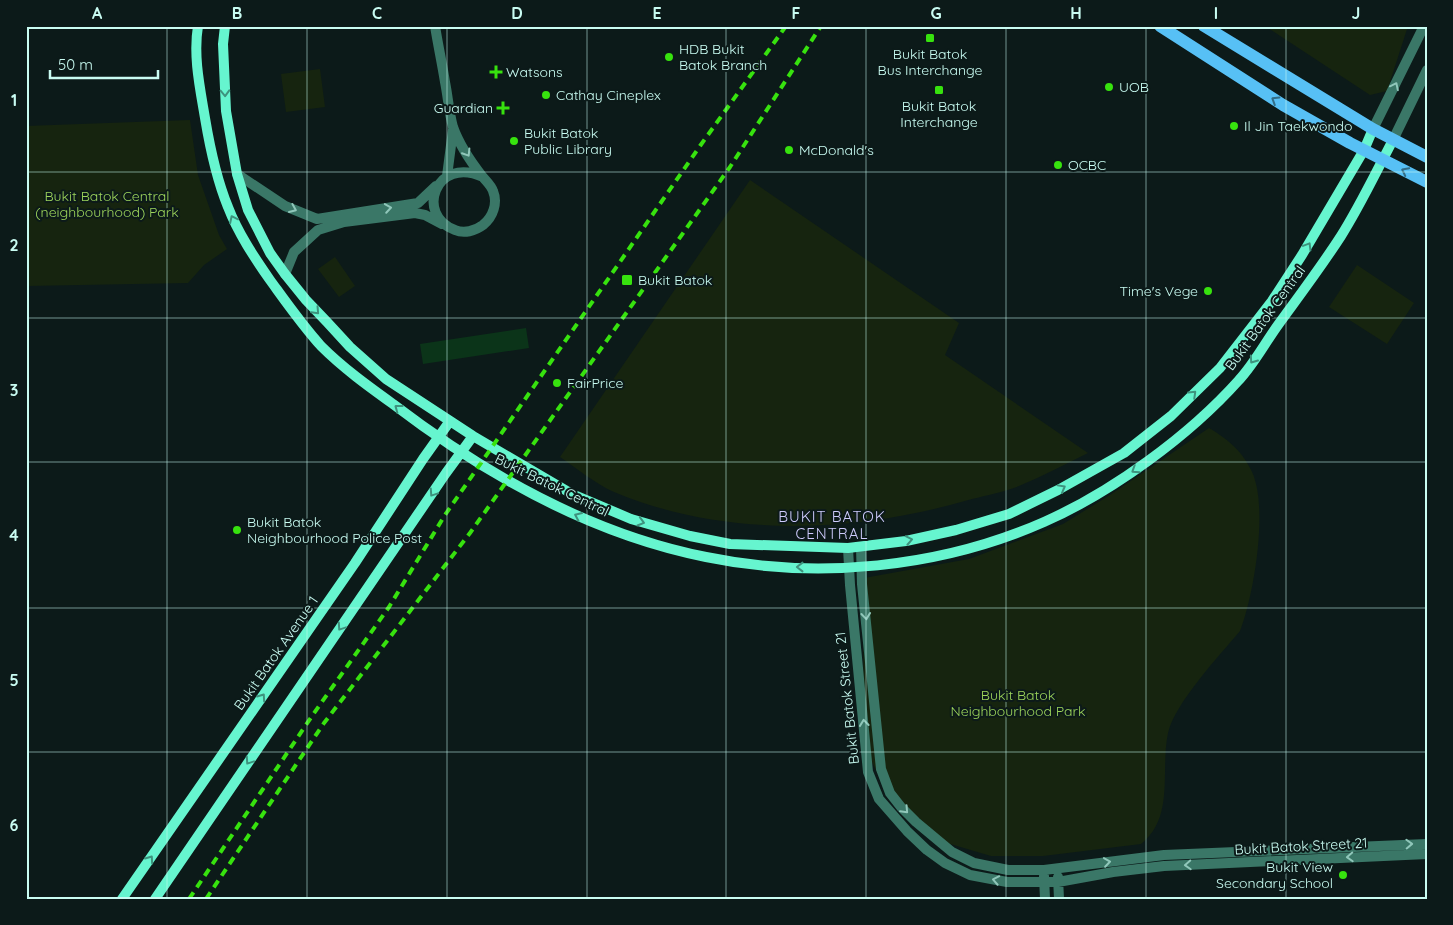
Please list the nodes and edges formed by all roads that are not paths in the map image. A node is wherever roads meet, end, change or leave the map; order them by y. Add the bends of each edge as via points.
1 (198, 26) edge
2 (225, 26) edge
3 (435, 26) edge
4 (1160, 26) edge
5 (1204, 26) edge
6 (1424, 26) edge
7 (1427, 70) edge
8 (454, 127) junction
9 (1373, 129) junction
10 (1393, 140) junction
11 (1364, 150) junction
12 (1427, 157) edge
13 (1383, 159) junction
14 (237, 174) junction
15 (483, 177) junction
16 (444, 178) junction
17 (1427, 182) edge
18 (446, 226) junction
19 (285, 274) junction
20 (450, 422) junction
21 (473, 436) junction
22 (437, 438) junction
23 (460, 453) junction
24 (860, 547) junction
25 (848, 548) junction
26 (849, 567) junction
27 (862, 567) junction
28 (1427, 844) edge
29 (1427, 854) edge
30 (1058, 869) junction
31 (1044, 870) junction
32 (1044, 882) junction
33 (1058, 882) junction
34 (122, 899) edge
35 (155, 899) edge
36 (1045, 899) edge
37 (1059, 899) edge

22 -> 1 main road, Bukit Batok Central via 356,377 322,346 257,261 228,209 214,167 198,67
2 -> 14 main road, Bukit Batok Central via 226,111
3 - 8 street
11 -> 4 main road via 1283,105
5 - 9 main road
9 -> 6 street
7 - 10 street
8 -> 15 street
8 - 16 street via 452,152
9 - 10 main road
9 - 11 main road, Bukit Batok Central
10 - 12 main road
10 - 13 main road, Bukit Batok Central
11 - 13 main road
24 -> 11 main road, Bukit Batok Central via 956,530 1009,514 1124,453 1171,416 1220,368 1272,301
17 -> 13 main road
13 -> 27 main road, Bukit Batok Central via 1343,233 1241,378 1191,428 1141,466 1045,522 997,540 925,559
14 -> 16 street via 284,206 317,219 418,203
14 - 19 main road, Bukit Batok Central via 248,210
15 - 16 street via 459,171
15 - 18 street via 494,192 494,211 488,221 479,229 468,232
16 - 18 street via 436,189 434,209
18 - 19 street via 416,214 344,222 318,230 294,252
19 -> 20 main road, Bukit Batok Central via 311,306 386,379
20 - 21 main road, Bukit Batok Central
20 - 22 main road, Bukit Batok Avenue 1
21 - 23 main road
21 -> 25 main road, Bukit Batok Central via 572,494 631,519 730,544
22 - 23 main road, Bukit Batok Central
34 -> 22 main road, Bukit Batok Avenue 1 via 355,563
26 -> 23 main road, Bukit Batok Central via 777,567 707,558 648,542 612,531 551,504
23 -> 35 main road
24 - 25 main road, Bukit Batok Central
24 - 27 street, Bukit Batok Street 21
25 - 26 street, Bukit Batok Street 21
26 - 27 main road, Bukit Batok Central
32 -> 26 street, Bukit Batok Street 21 via 1007,882 970,875 946,863 907,831 879,799 868,772
27 -> 31 street, Bukit Batok Street 21 via 881,769 890,793 901,808 952,852 974,863 1008,870
30 -> 28 street, Bukit Batok Street 21 via 1164,855
29 -> 33 street, Bukit Batok Street 21 via 1164,866
30 - 31 street, Bukit Batok Street 21
30 - 33 street
31 - 32 street
32 - 33 street, Bukit Batok Street 21
32 - 36 street
33 - 37 street

